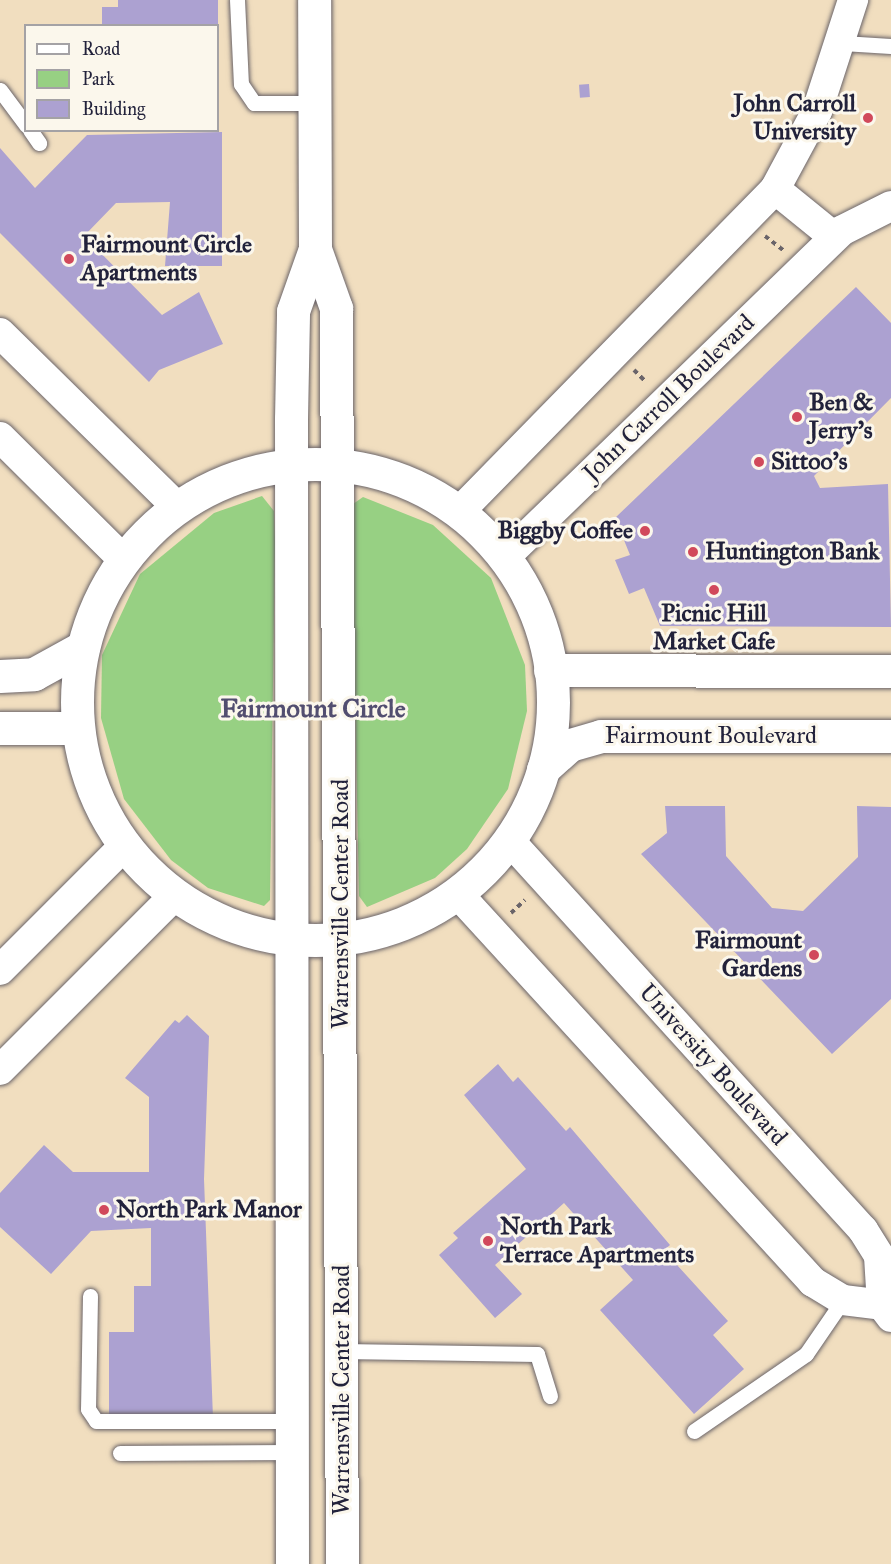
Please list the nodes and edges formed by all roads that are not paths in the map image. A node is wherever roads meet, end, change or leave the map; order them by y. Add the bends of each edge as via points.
1 (237, 0) edge
2 (315, 0) edge
3 (853, 0) edge
4 (842, 43) junction
5 (891, 46) edge
6 (0, 90) edge
7 (315, 104) junction
8 (24, 122) edge
9 (775, 189) junction
10 (891, 206) edge
11 (834, 237) junction
12 (315, 249) junction
13 (0, 333) edge
14 (0, 437) edge
15 (336, 465) junction
16 (291, 466) junction
17 (178, 508) junction
18 (459, 512) junction
19 (504, 558) junction
20 (124, 560) junction
21 (83, 647) junction
22 (550, 670) junction
23 (891, 671) edge
24 (0, 676) edge
25 (0, 728) edge
26 (78, 728) junction
27 (891, 736) edge
28 (543, 769) junction
29 (509, 840) junction
30 (125, 845) junction
31 (457, 893) junction
32 (175, 895) junction
33 (290, 939) junction
34 (342, 939) junction
35 (0, 970) edge
36 (0, 1070) edge
37 (90, 1296) dead end
38 (843, 1300) junction
39 (888, 1307) edge
40 (342, 1351) junction
41 (550, 1396) dead end
42 (694, 1431) dead end
43 (291, 1437) junction
44 (120, 1453) dead end
45 (292, 1564) edge
46 (342, 1564) edge

1 - 7 lane via 242,84 254,104
2 - 7 main road, Warrensville Center Road
3 - 4 street
4 - 5 lane
4 - 9 street via 818,111
6 - 8 lane
7 - 12 main road, Warrensville Center Road
9 - 11 street
9 - 18 street
10 - 11 street, John Carroll Boulevard via 859,217
11 - 19 street, John Carroll Boulevard
12 - 15 main road, Warrensville Center Road via 336,308
12 - 16 main road, Warrensville Center Road via 293,311
13 - 17 street
14 - 20 street
15 - 16 main road
15 - 18 main road via 397,478
15 - 34 main road, Warrensville Center Road
16 - 17 main road via 239,476
16 - 33 main road, Warrensville Center Road
17 - 20 main road
18 - 19 main road
19 - 22 main road via 534,609
20 - 21 main road via 102,597
21 - 24 main road via 34,674
21 - 26 main road
22 - 23 main road
22 - 28 main road via 551,722
25 - 26 main road
26 - 30 main road via 94,789
27 - 28 main road, Fairmount Boulevard via 601,736 570,745
28 - 29 main road
29 - 31 main road
29 - 39 street, University Boulevard via 863,1230 879,1256
30 - 32 main road
30 - 35 street
31 - 34 main road via 392,927
31 - 38 street, University Boulevard via 813,1282
32 - 33 main road via 238,928
32 - 36 street
33 - 34 main road
33 - 43 main road, Warrensville Center Road
34 - 40 main road, Warrensville Center Road
37 - 43 lane via 88,1408 96,1421
38 - 39 street, University Boulevard
38 - 42 lane via 807,1354
40 - 41 lane via 537,1354
40 - 46 main road, Warrensville Center Road
43 - 44 lane
43 - 45 main road, Warrensville Center Road

